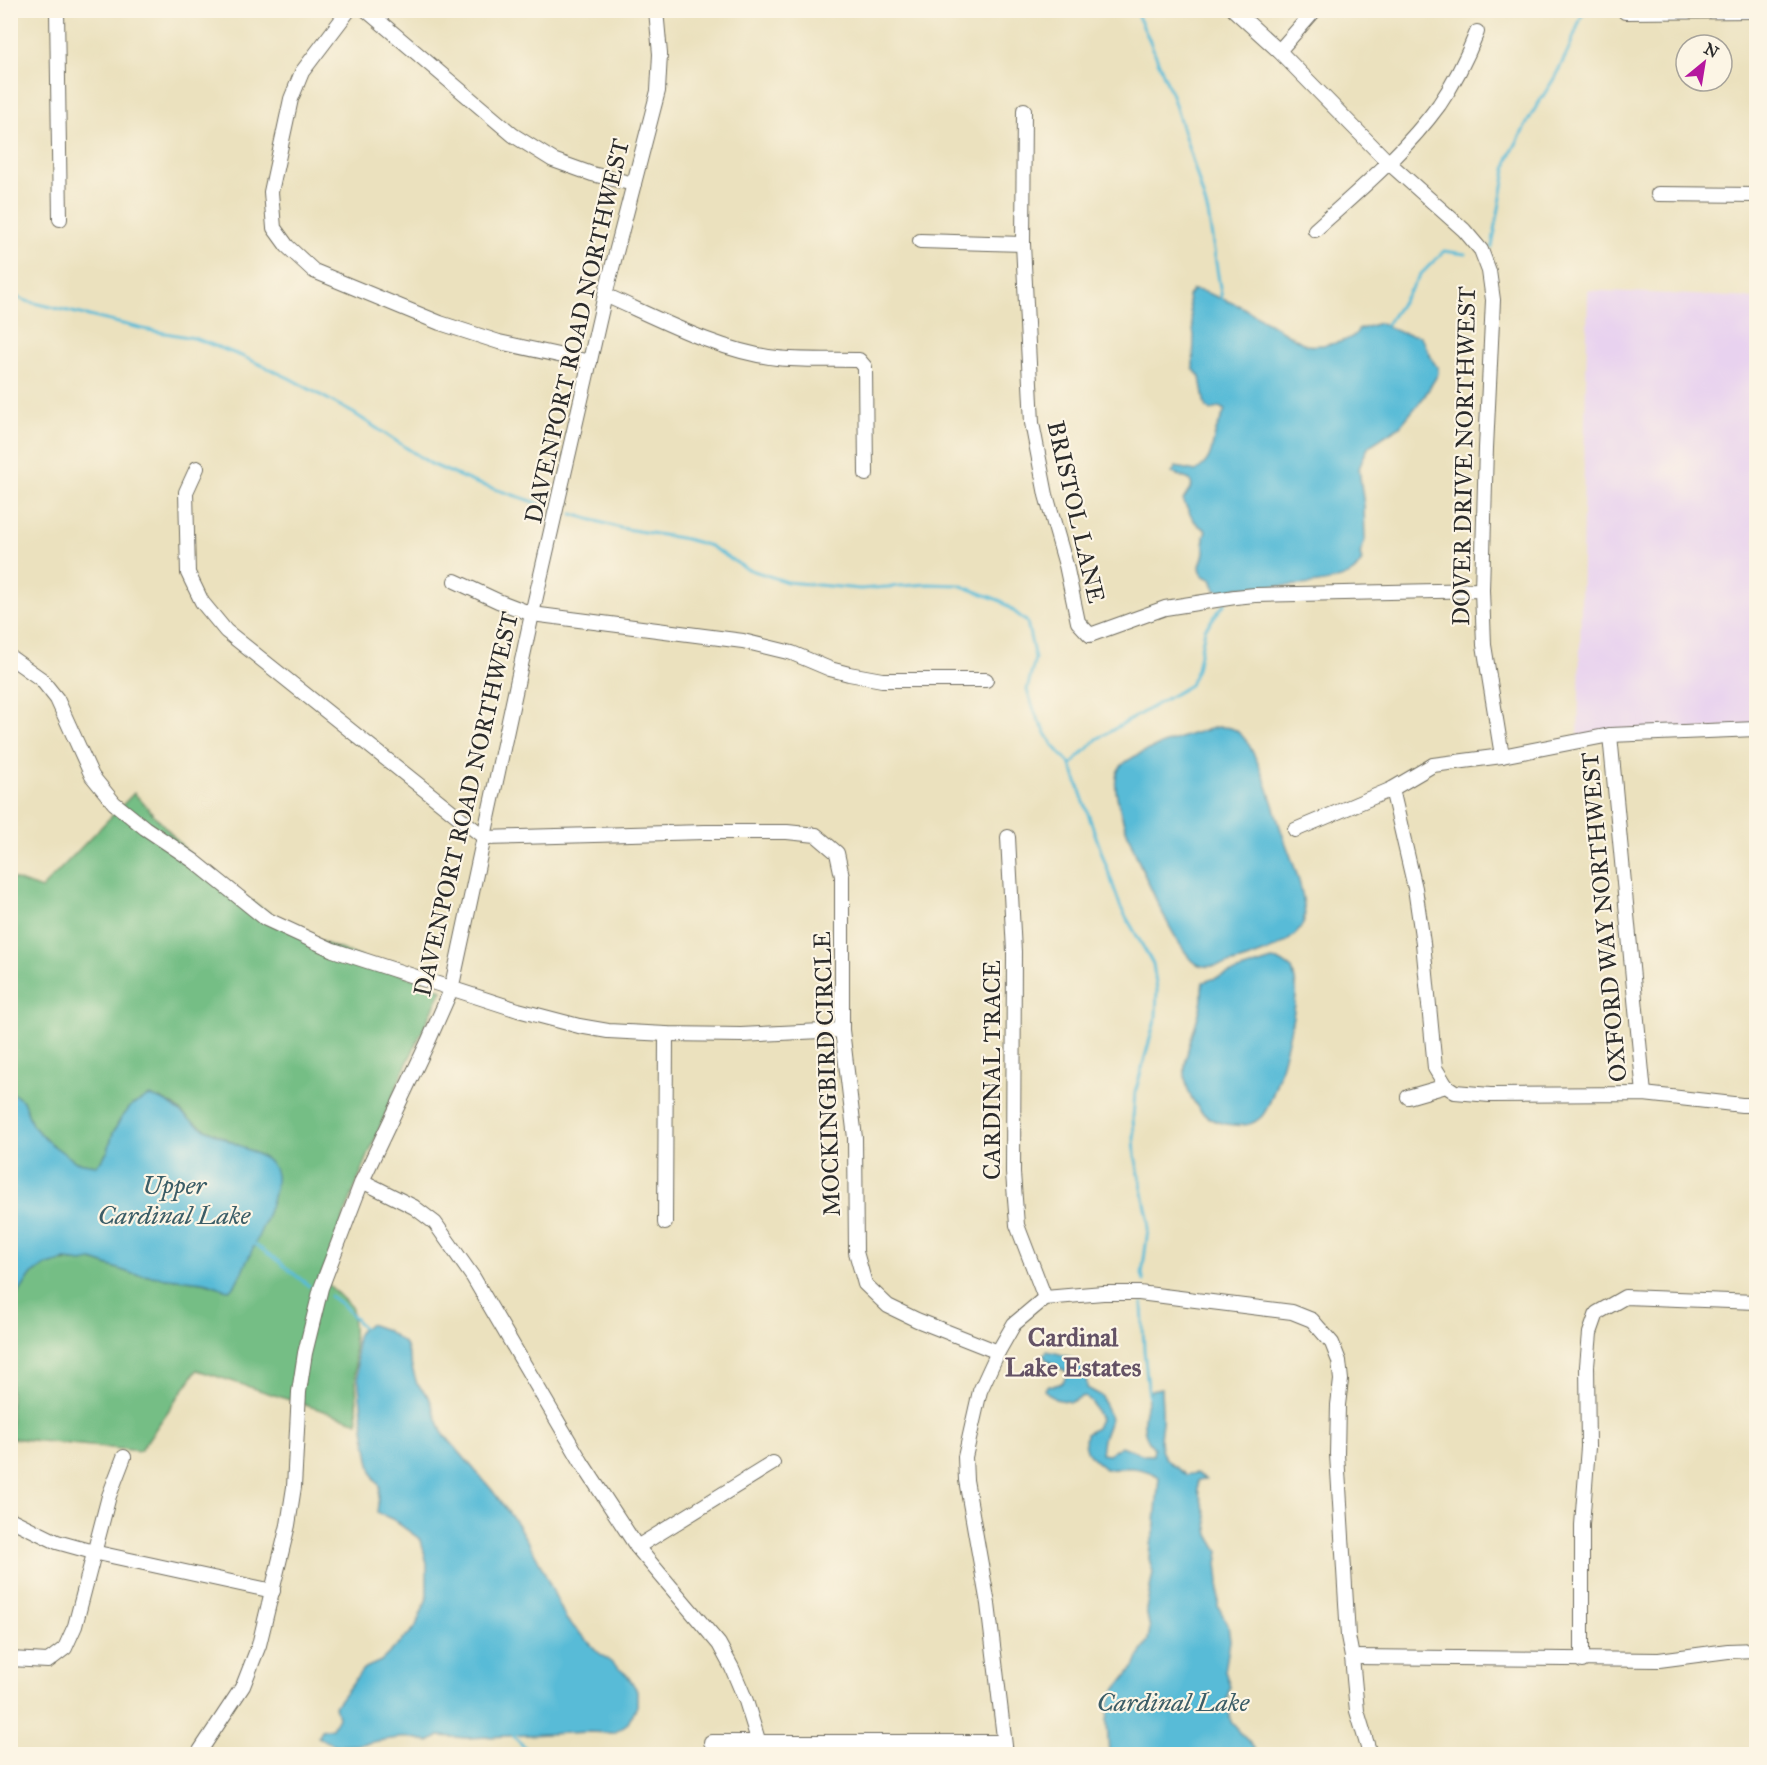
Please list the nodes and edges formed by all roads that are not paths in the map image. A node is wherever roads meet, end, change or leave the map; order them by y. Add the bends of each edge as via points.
1 (57, 10) edge
2 (349, 10) edge
3 (366, 10) edge
4 (656, 10) edge
5 (1234, 10) edge
6 (1315, 10) edge
7 (1756, 11) edge
8 (1625, 12) dead end
9 (1477, 32) dead end
10 (1279, 51) junction
11 (1024, 110) dead end
12 (1389, 163) junction
13 (634, 184) junction
14 (1659, 194) dead end
15 (1756, 195) edge
16 (60, 219) dead end
17 (1315, 230) dead end
18 (920, 241) dead end
19 (1023, 244) junction
20 (605, 295) junction
21 (590, 362) junction
22 (197, 468) dead end
23 (866, 474) dead end
24 (454, 581) dead end
25 (1482, 590) junction
26 (532, 614) junction
27 (10, 657) edge
28 (986, 680) dead end
29 (1756, 729) edge
30 (1610, 735) junction
31 (1502, 756) junction
32 (1392, 789) junction
33 (1295, 830) dead end
34 (1008, 837) dead end
35 (485, 838) junction
36 (451, 990) junction
37 (842, 1030) junction
38 (666, 1034) junction
39 (1446, 1086) junction
40 (1644, 1094) junction
41 (1408, 1098) dead end
42 (1756, 1105) edge
43 (362, 1181) junction
44 (665, 1223) dead end
45 (1045, 1298) junction
46 (1756, 1302) edge
47 (998, 1352) junction
48 (124, 1457) dead end
49 (773, 1462) dead end
50 (10, 1519) edge
51 (637, 1547) junction
52 (93, 1552) junction
53 (273, 1591) junction
54 (1756, 1650) edge
55 (1352, 1657) junction
56 (10, 1659) edge
57 (1582, 1661) junction
58 (711, 1742) dead end
59 (759, 1743) junction
60 (1005, 1748) edge
61 (198, 1755) edge
62 (1370, 1755) edge

1 - 16 street
2 - 21 street via 302,72 291,99 270,192 274,228 314,271 440,323 499,342
3 - 13 street via 513,135 553,160
4 - 13 street, DAVENPORT ROAD NORTHWEST via 658,91
5 - 10 street, DOVER DRIVE NORTHWEST
6 - 10 street
7 - 8 street
9 - 12 street via 1463,66 1438,106
10 - 12 street, DOVER DRIVE NORTHWEST
11 - 19 street
12 - 17 street
12 - 25 street, DOVER DRIVE NORTHWEST via 1464,230 1481,250 1489,271 1493,300
13 - 20 street, DAVENPORT ROAD NORTHWEST
14 - 15 street
18 - 19 street
19 - 25 street, BRISTOL LANE via 1032,423 1078,622 1090,635 1166,608 1217,599
20 - 21 street, DAVENPORT ROAD NORTHWEST
20 - 23 street via 737,350 777,358 859,360 865,367
21 - 26 street, DAVENPORT ROAD NORTHWEST
22 - 35 street via 186,492 186,537 188,573 202,602 226,631
24 - 26 street
25 - 31 street, DOVER DRIVE NORTHWEST via 1484,645
26 - 28 street via 744,641 792,653 830,669 882,680
26 - 35 street, DAVENPORT ROAD NORTHWEST
27 - 36 street via 41,679 57,699 92,776 114,803 145,828 267,919 333,950
29 - 30 street
30 - 31 street
30 - 40 street, OXFORD WAY NORTHWEST
31 - 32 street via 1433,765
32 - 33 street
32 - 39 street via 1415,888 1435,1068
34 - 45 street, CARDINAL TRACE via 1014,952 1013,1173 1017,1226
35 - 36 street, DAVENPORT ROAD NORTHWEST
35 - 37 street, MOCKINGBIRD CIRCLE via 705,832 816,835 837,853 842,876
36 - 38 street via 579,1026
36 - 43 street, DAVENPORT ROAD NORTHWEST
37 - 38 street
37 - 47 street, MOCKINGBIRD CIRCLE via 855,1138 856,1252 865,1284 888,1306
38 - 44 street
39 - 40 street via 1455,1092 1490,1095
39 - 41 street
40 - 42 street
43 - 51 street via 414,1206 435,1223 473,1276 582,1463
43 - 53 street, DAVENPORT ROAD NORTHWEST via 321,1288 305,1353 294,1487
45 - 47 street via 1014,1324
45 - 55 street via 1138,1293 1292,1312 1312,1320 1332,1343 1341,1380 1337,1454
46 - 57 street via 1625,1297 1597,1313 1590,1333 1587,1366
47 - 60 street via 980,1391 965,1457
48 - 52 street
49 - 51 street
50 - 52 street via 57,1542
51 - 59 street via 719,1644 746,1701
52 - 53 street
52 - 56 street via 75,1626 65,1648 48,1661
53 - 61 street, DAVENPORT ROAD NORTHWEST via 243,1686
54 - 57 street via 1659,1660
55 - 57 street
55 - 62 street via 1357,1711
58 - 59 street
59 - 60 street

